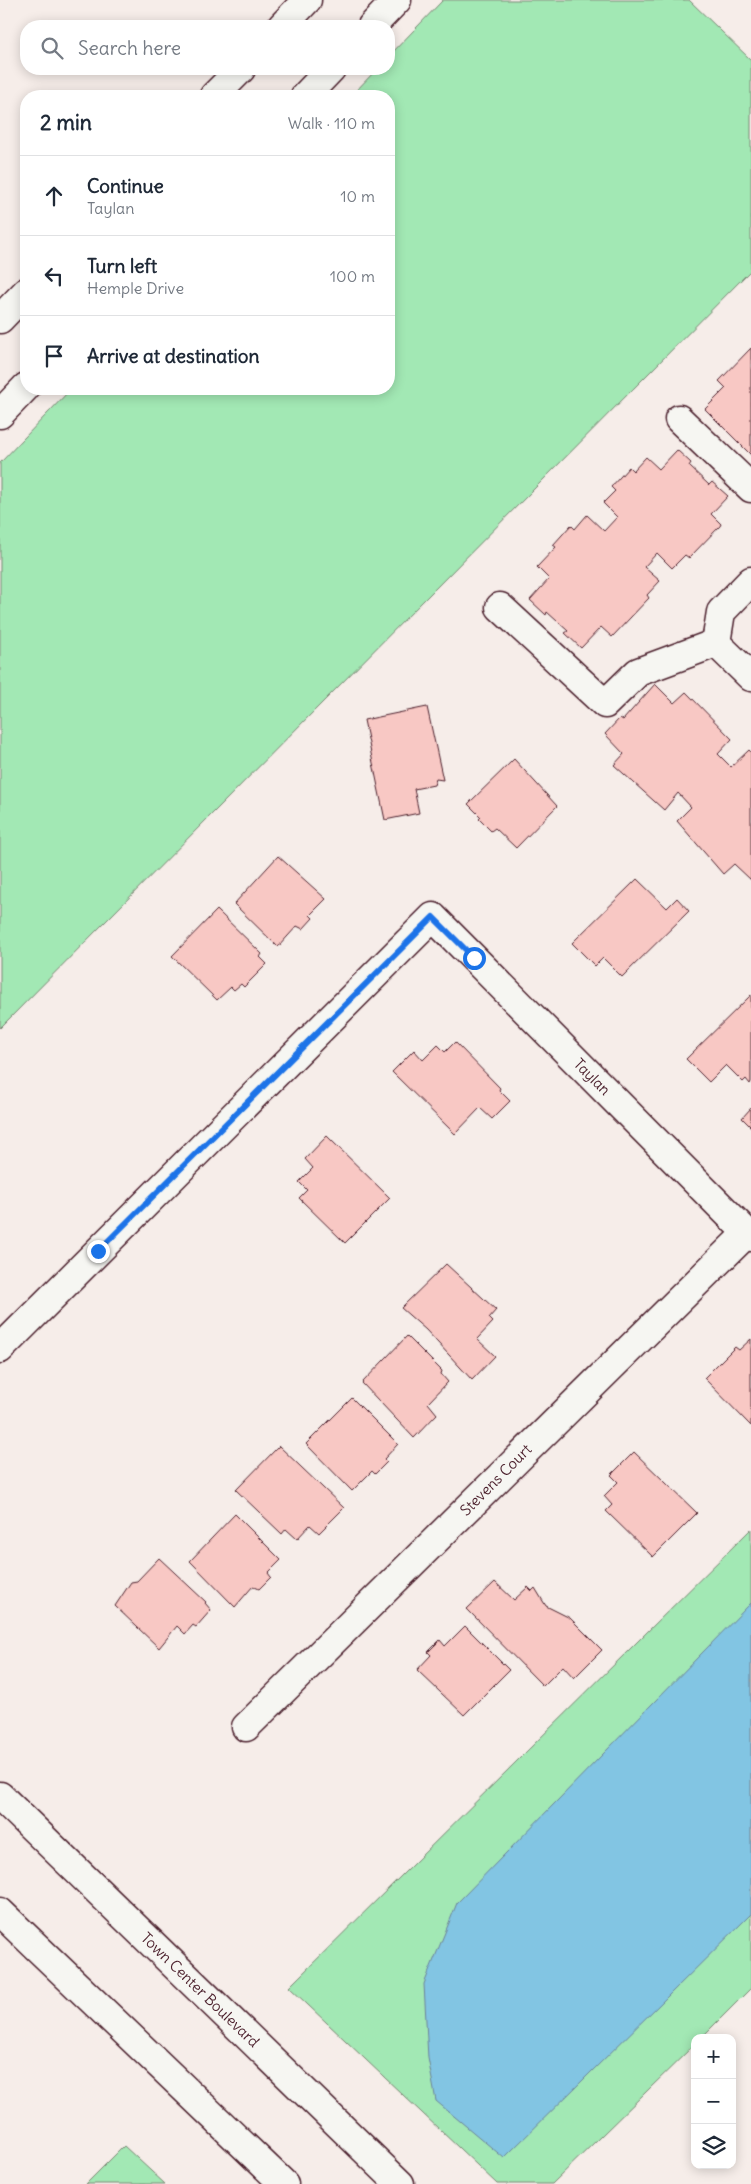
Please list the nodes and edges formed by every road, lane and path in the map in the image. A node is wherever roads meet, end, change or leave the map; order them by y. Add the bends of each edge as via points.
1 (307, 0) edge
2 (397, 0) edge
3 (288, 20) edge
4 (378, 20) edge
5 (235, 75) edge
6 (325, 75) edge
7 (220, 90) edge
8 (311, 90) edge
9 (20, 298) edge
10 (0, 320) edge
11 (20, 393) edge
12 (0, 414) edge
13 (679, 419) dead end
14 (751, 488) edge
15 (751, 580) edge
16 (500, 607) dead end
17 (716, 643) junction
18 (751, 677) edge
19 (749, 1235) edge
20 (0, 1349) edge
21 (246, 1727) dead end
22 (0, 1796) edge
23 (0, 1912) edge
24 (383, 2179) edge
25 (284, 2184) edge

1 - 3 street
2 - 4 street
5 - 7 street
6 - 8 street
9 - 10 street
11 - 12 street
13 - 14 street
15 - 17 street via 722,612
16 - 17 street via 604,704 638,672
17 - 18 street
19 - 20 street, Taylan via 433,917
19 - 21 street, Stevens Court
22 - 24 street, Town Center Boulevard
23 - 25 street

